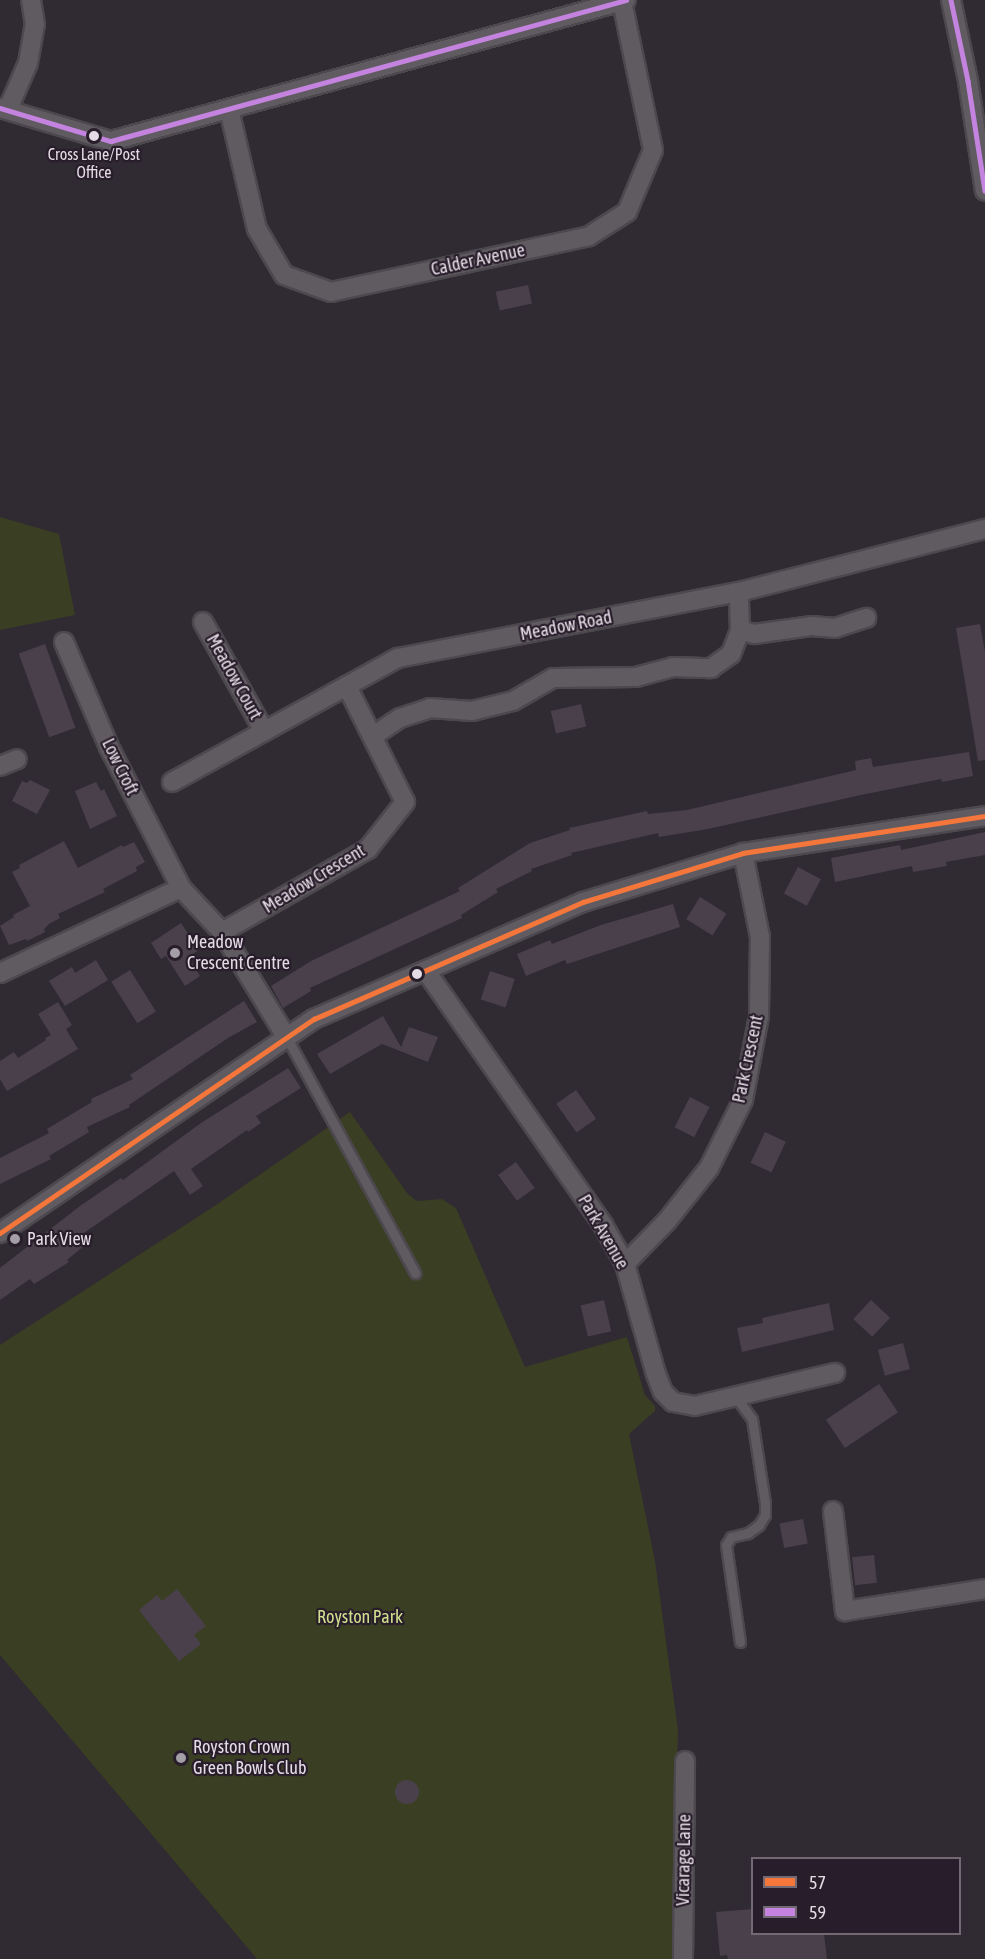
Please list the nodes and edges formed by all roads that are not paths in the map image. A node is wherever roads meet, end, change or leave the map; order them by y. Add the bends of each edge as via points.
1 (31, 0) edge
2 (624, 0) edge
3 (951, 0) edge
4 (4, 109) edge
5 (229, 109) junction
6 (985, 191) edge
7 (985, 529) edge
8 (739, 592) junction
9 (866, 618) dead end
10 (203, 622) dead end
11 (740, 630) junction
12 (64, 642) dead end
13 (347, 686) junction
14 (264, 731) junction
15 (373, 736) junction
16 (17, 759) dead end
17 (0, 766) edge
18 (172, 782) dead end
19 (985, 816) edge
20 (743, 853) junction
21 (181, 888) junction
22 (222, 932) junction
23 (426, 971) junction
24 (0, 973) edge
25 (287, 1038) junction
26 (0, 1233) edge
27 (625, 1264) junction
28 (415, 1273) dead end
29 (835, 1373) dead end
30 (736, 1397) junction
31 (833, 1511) dead end
32 (985, 1589) edge
33 (740, 1642) dead end
34 (685, 1761) dead end
35 (683, 1959) edge

1 - 4 street via 35,25 28,63
2 - 5 street
2 - 5 street, Calder Avenue via 653,150 627,212 589,236 331,292 284,275 257,229
3 - 6 street
4 - 5 street via 111,141
7 - 8 street, Meadow Road
8 - 11 street
8 - 13 street, Meadow Road via 398,658
9 - 11 street via 835,628 812,626 754,634
10 - 14 street, Meadow Court
11 - 15 street via 731,654 711,668 673,667 636,677 553,678 513,701 472,711 430,708 400,718
12 - 21 street, Low Croft via 109,747
13 - 14 street, Meadow Road
13 - 15 street, Meadow Crescent
14 - 18 street, Meadow Road
15 - 22 street, Meadow Crescent via 405,802 368,849
16 - 17 street
19 - 20 street
20 - 23 street via 583,902
20 - 27 street, Park Crescent via 760,948 759,1016 743,1100 709,1168 667,1221
21 - 22 street
21 - 24 street
22 - 25 street
23 - 25 street via 314,1019
23 - 27 street, Park Avenue via 597,1215
25 - 26 street
25 - 28 lane
27 - 30 street, Park Avenue via 663,1392 673,1402 695,1406
29 - 30 street, Park Avenue
30 - 33 lane via 752,1419 765,1503 765,1515 759,1525 748,1533 731,1537 726,1545
31 - 32 street via 845,1611
34 - 35 street, Vicarage Lane

